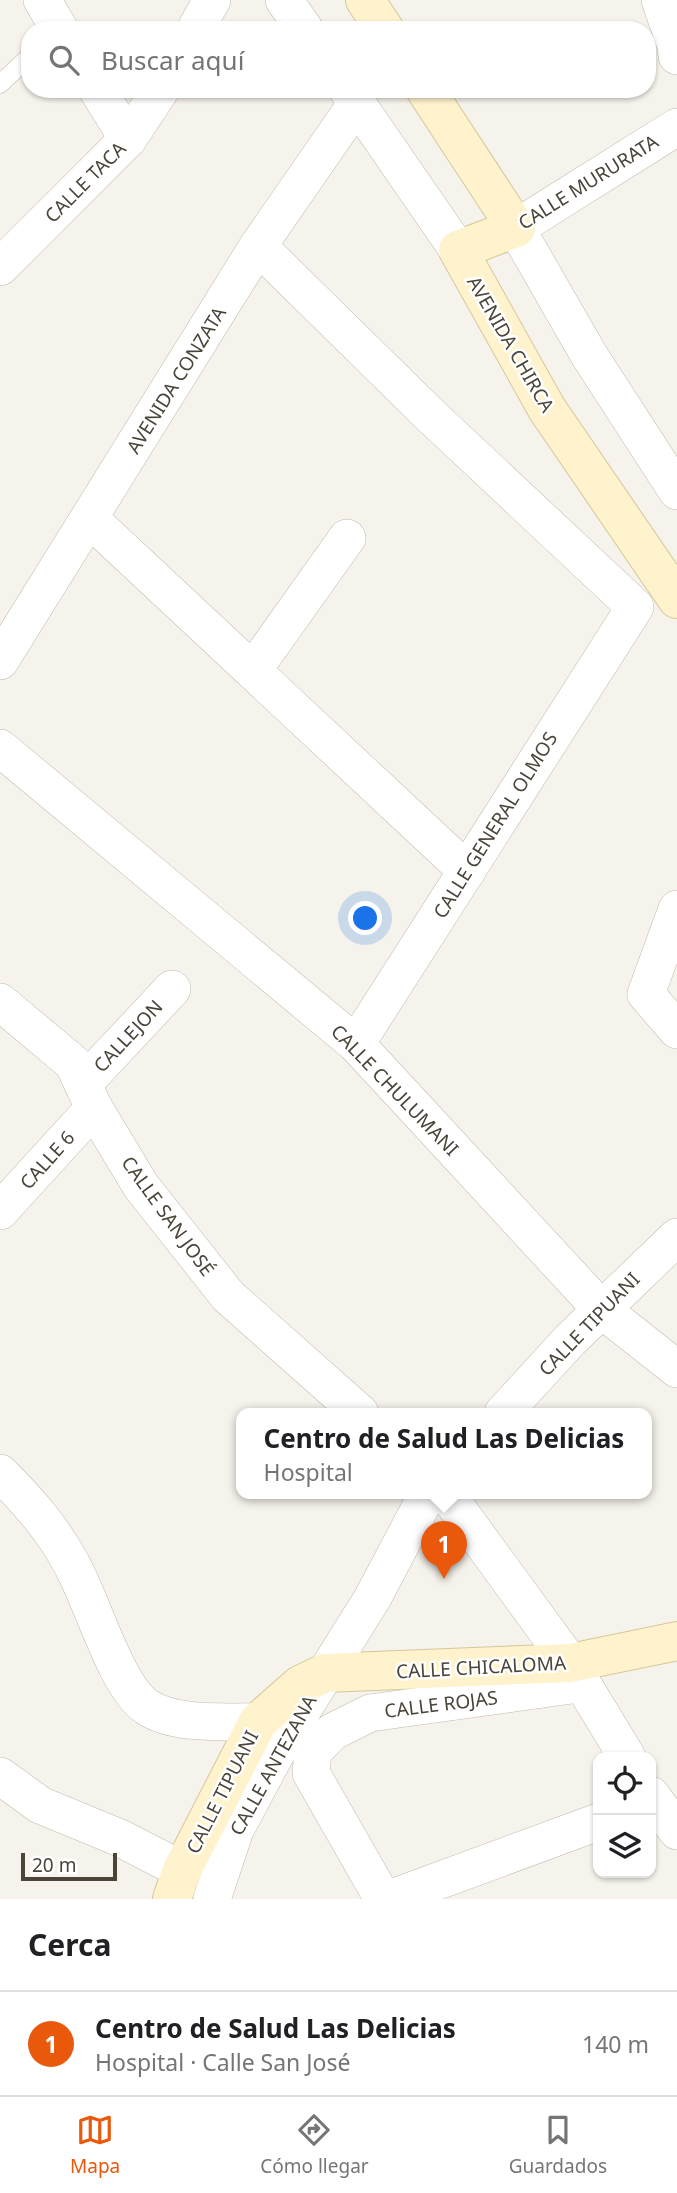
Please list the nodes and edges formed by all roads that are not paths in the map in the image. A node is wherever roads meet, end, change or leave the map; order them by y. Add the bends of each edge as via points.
1 (212, 0) edge
2 (284, 0) edge
3 (365, 0) edge
4 (660, 0) edge
5 (200, 21) edge
6 (299, 21) edge
7 (379, 21) edge
8 (677, 56) edge
9 (21, 64) edge
10 (0, 84) edge
11 (103, 98) edge
12 (155, 98) edge
13 (351, 98) edge
14 (353, 98) edge
15 (431, 98) edge
16 (677, 127) edge
17 (128, 139) junction
18 (516, 228) junction
19 (258, 246) junction
20 (458, 250) junction
21 (0, 267) edge
22 (677, 491) edge
23 (90, 519) junction
24 (346, 538) dead end
25 (677, 599) edge
26 (0, 661) edge
27 (253, 670) junction
28 (0, 748) edge
29 (467, 871) junction
30 (677, 909) edge
31 (172, 989) dead end
32 (0, 1002) edge
33 (677, 1030) edge
34 (356, 1044) junction
35 (89, 1095) junction
36 (0, 1211) edge
37 (677, 1237) edge
38 (601, 1309) junction
39 (677, 1369) edge
40 (354, 1408) edge
41 (508, 1408) edge
42 (0, 1473) edge
43 (425, 1499) edge
44 (450, 1499) edge
45 (677, 1641) edge
46 (325, 1673) junction
47 (575, 1674) junction
48 (258, 1723) junction
49 (623, 1752) edge
50 (0, 1776) edge
51 (656, 1805) edge
52 (593, 1824) edge
53 (677, 1831) edge
54 (177, 1884) edge
55 (212, 1899) edge
56 (383, 1899) edge
57 (389, 1899) edge

1 - 5 street
2 - 6 street
3 - 7 street
4 - 8 street
9 - 10 lane
11 - 17 street
12 - 17 street, CALLE TACA
13 - 19 street, AVENIDA CONZATA
14 - 20 street, AVENIDA CHIRCA
15 - 18 street
16 - 18 street, CALLE MURURATA
17 - 21 street, CALLE TACA
18 - 20 street, CALLE MURURATA
18 - 22 street via 589,355
19 - 23 street, AVENIDA CONZATA
19 - 29 street, CALLE GENERAL OLMOS via 635,607
20 - 25 street, AVENIDA CHIRCA via 547,409
23 - 26 street, AVENIDA CONZATA
23 - 27 street
24 - 27 street
27 - 29 street
28 - 34 street, CALLE CHULUMANI
29 - 34 street, CALLE GENERAL OLMOS
30 - 33 street via 646,994
31 - 35 street, CALLEJON
32 - 35 street, CALLE SAN JOSÉ via 73,1063
34 - 38 street, CALLE CHULUMANI
35 - 36 street, CALLE 6
35 - 40 street, CALLE SAN JOSÉ via 141,1186 228,1296
37 - 38 street, CALLE TIPUANI
38 - 39 street, CALLE CHULUMANI
38 - 41 street, CALLE TIPUANI
42 - 48 street via 40,1513 56,1537 128,1688 147,1707 169,1716
43 - 46 street, CALLE TIPUANI via 372,1599
44 - 47 street
45 - 47 street, CALLE CHICALOMA
46 - 47 street, CALLE CHICALOMA
46 - 48 street, CALLE TIPUANI via 300,1685
46 - 55 street, CALLE ANTEZANA via 235,1830
47 - 49 street
47 - 56 street, CALLE ROJAS via 370,1713 332,1732 313,1752 311,1773
48 - 54 street, CALLE TIPUANI
50 - 54 street via 40,1804 120,1838
51 - 53 street
52 - 57 street

